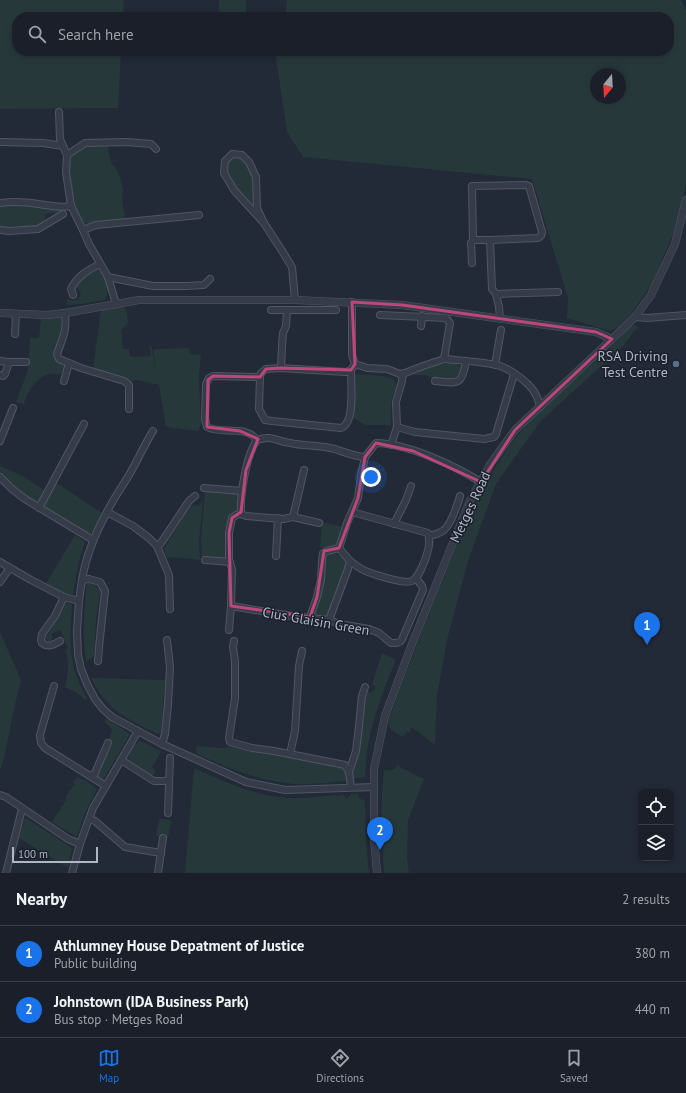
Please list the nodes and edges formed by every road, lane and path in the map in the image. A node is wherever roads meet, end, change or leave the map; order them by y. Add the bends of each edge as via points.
1 (59, 112) dead end
2 (0, 142) edge
3 (63, 146) junction
4 (156, 149) dead end
5 (67, 155) junction
6 (686, 200) edge
7 (0, 203) edge
8 (71, 206) junction
9 (64, 214) dead end
10 (198, 215) dead end
11 (264, 223) junction
12 (0, 230) edge
13 (83, 230) junction
14 (473, 240) junction
15 (490, 240) junction
16 (472, 263) dead end
17 (100, 264) junction
18 (108, 277) junction
19 (210, 279) dead end
20 (558, 292) dead end
21 (496, 294) junction
22 (73, 295) dead end
23 (296, 300) junction
24 (352, 302) junction
25 (116, 304) junction
26 (272, 310) dead end
27 (287, 310) junction
28 (336, 310) dead end
29 (0, 313) edge
30 (65, 313) junction
31 (16, 314) junction
32 (380, 315) dead end
33 (686, 315) edge
34 (422, 316) junction
35 (635, 317) junction
36 (500, 318) junction
37 (421, 326) dead end
38 (501, 330) dead end
39 (15, 334) dead end
40 (612, 339) junction
41 (444, 359) junction
42 (0, 361) edge
43 (9, 362) junction
44 (26, 362) dead end
45 (466, 362) junction
46 (69, 364) junction
47 (354, 364) junction
48 (495, 365) junction
49 (281, 368) junction
50 (351, 370) junction
51 (403, 374) junction
52 (514, 374) junction
53 (0, 375) edge
54 (260, 377) junction
55 (64, 381) dead end
56 (435, 381) dead end
57 (540, 407) junction
58 (13, 408) dead end
59 (130, 409) dead end
60 (84, 424) dead end
61 (397, 427) junction
62 (153, 431) dead end
63 (257, 440) junction
64 (0, 441) edge
65 (391, 445) junction
66 (365, 458) junction
67 (304, 470) dead end
68 (0, 478) edge
69 (481, 482) junction
70 (411, 486) dead end
71 (204, 488) dead end
72 (242, 491) junction
73 (195, 496) dead end
74 (460, 496) dead end
75 (39, 508) junction
76 (107, 512) junction
77 (352, 512) junction
78 (242, 514) junction
79 (293, 517) junction
80 (278, 518) junction
81 (319, 523) dead end
82 (394, 524) junction
83 (429, 536) junction
84 (93, 540) junction
85 (157, 546) junction
86 (340, 548) junction
87 (276, 556) dead end
88 (205, 560) dead end
89 (350, 561) junction
90 (0, 562) edge
91 (230, 562) junction
92 (10, 568) junction
93 (416, 578) junction
94 (82, 580) junction
95 (0, 582) edge
96 (64, 597) junction
97 (79, 601) junction
98 (231, 606) junction
99 (170, 609) dead end
100 (310, 618) junction
101 (329, 620) junction
102 (229, 630) dead end
103 (167, 640) dead end
104 (60, 641) dead end
105 (234, 641) dead end
106 (302, 651) dead end
107 (98, 661) dead end
108 (54, 686) dead end
109 (365, 687) dead end
110 (138, 731) junction
111 (108, 743) dead end
112 (162, 744) junction
113 (290, 754) junction
114 (170, 758) dead end
115 (120, 760) junction
116 (349, 772) junction
117 (91, 776) junction
118 (169, 782) junction
119 (106, 786) junction
120 (351, 787) junction
121 (374, 787) junction
122 (0, 795) edge
123 (22, 809) junction
124 (168, 813) dead end
125 (90, 819) junction
126 (163, 838) dead end
127 (80, 844) junction
128 (161, 854) junction
129 (6, 873) edge
130 (72, 873) edge
131 (158, 873) edge
132 (377, 873) edge

1 - 3 street via 60,139
2 - 3 street
3 - 5 street
4 - 5 street via 151,144 85,143
5 - 8 street via 66,172
6 - 35 street, Metges Road via 675,244 651,295
7 - 8 street via 12,201 64,208
8 - 13 street
9 - 12 street via 38,229
10 - 13 street via 96,225
11 - 11 street via 234,190 224,173 224,161 232,154 242,154 256,177 257,208
11 - 23 street via 292,267
13 - 17 street
14 - 15 street
14 - 15 street via 472,186 529,186 541,236
14 - 16 street
15 - 21 street via 492,289
17 - 18 street
17 - 22 street via 74,282 70,289
18 - 19 street via 153,286 204,285
18 - 25 street
20 - 21 street
21 - 36 street
23 - 24 street
23 - 25 street via 139,300
24 - 36 street via 402,305
24 - 47 street
25 - 30 street
26 - 27 street
27 - 28 street
27 - 49 street
29 - 31 street
30 - 31 street
30 - 46 street via 65,332 57,354
31 - 39 street
32 - 34 street
33 - 35 street
34 - 37 street
34 - 41 street via 446,318 450,323
35 - 40 street, Metges Road
36 - 40 street via 596,332
38 - 48 street
40 - 57 street, Metges Road
41 - 45 street
41 - 51 street
42 - 43 street
43 - 44 street
43 - 53 street via 5,374
45 - 48 street
45 - 56 street via 462,379 458,382
46 - 55 street
46 - 59 street via 130,385
47 - 50 street
47 - 51 street via 367,368 387,368
48 - 52 street
49 - 50 street via 340,372
49 - 54 street via 266,370
50 - 54 street via 350,416 347,424 341,428 265,420 260,409
51 - 61 street via 396,402
52 - 57 street via 529,385
52 - 61 street via 494,437 415,432
54 - 63 street via 213,376 206,384 207,427 212,430 249,433
57 - 69 street, Metges Road via 515,430 491,463
58 - 64 street
60 - 75 street
61 - 65 street
62 - 76 street
63 - 66 street via 271,437 290,443 331,448
63 - 72 street via 253,446
65 - 66 street via 376,443
65 - 69 street via 451,466
66 - 77 street via 358,498
67 - 79 street
68 - 75 street
69 - 121 street, Metges Road via 469,503 385,716 374,769
70 - 82 street
71 - 72 street
72 - 78 street
73 - 85 street
74 - 83 street via 448,525 444,530
75 - 84 street
76 - 84 street
76 - 85 street via 133,526
77 - 82 street
77 - 86 street
78 - 80 street
78 - 91 street via 232,518 230,525
79 - 80 street
79 - 81 street
80 - 87 street
82 - 83 street
83 - 93 street via 428,552
84 - 94 street
85 - 99 street via 169,575
86 - 89 street
86 - 100 street via 323,553 318,597
88 - 91 street
89 - 93 street via 360,569 395,580 407,583
89 - 101 street
90 - 92 street
91 - 98 street
92 - 95 street
92 - 96 street
93 - 101 street, Cius Glaisin Green via 423,590 403,637 397,644 369,629
94 - 97 street
94 - 107 street via 100,582 106,591 102,608
96 - 97 street
96 - 104 street via 41,637 42,642 50,646
97 - 110 street via 78,650 86,684 108,713
98 - 100 street, Cius Glaisin Green
98 - 102 street
100 - 101 street, Cius Glaisin Green
103 - 112 street via 170,668
105 - 113 street via 235,698 230,742
106 - 113 street via 295,731
108 - 117 street via 40,743
109 - 116 street via 356,751
110 - 112 street
110 - 115 street
111 - 117 street via 95,773
112 - 120 street via 246,782 284,790
113 - 116 street via 345,765
114 - 118 street
115 - 118 street via 154,780
115 - 119 street
116 - 120 street
117 - 119 street
118 - 124 street
119 - 125 street via 93,808
120 - 121 street
121 - 132 street, Metges Road
122 - 123 street
123 - 127 street
123 - 129 street
125 - 127 street
125 - 128 street via 125,847
126 - 128 street
127 - 130 street
128 - 131 street

